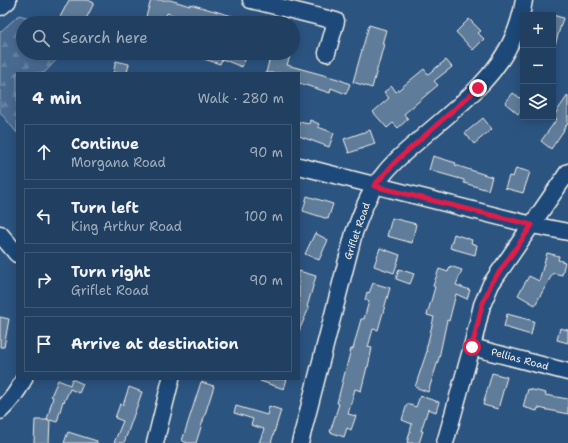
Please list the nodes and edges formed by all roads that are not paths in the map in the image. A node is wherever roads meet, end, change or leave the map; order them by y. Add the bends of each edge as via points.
1 (6, 0) edge
2 (251, 0) edge
3 (524, 0) edge
4 (0, 5) edge
5 (327, 53) dead end
6 (300, 166) edge
7 (568, 172) edge
8 (374, 186) junction
9 (532, 225) junction
10 (568, 232) edge
11 (0, 234) edge
12 (16, 253) edge
13 (472, 347) junction
14 (568, 372) edge
15 (23, 380) edge
16 (172, 380) edge
17 (0, 411) edge
18 (155, 443) edge
19 (300, 443) edge
20 (445, 443) edge

1 - 4 main road
2 - 5 street via 336,21
3 - 8 street, Griflet Road via 514,37 492,74 396,161
6 - 8 street
7 - 9 street
8 - 9 street
8 - 19 street, Griflet Road via 354,234
9 - 10 street
9 - 13 street via 491,284 482,305
11 - 12 street
13 - 14 street, Pellias Road
13 - 20 street
15 - 17 street
16 - 18 street

